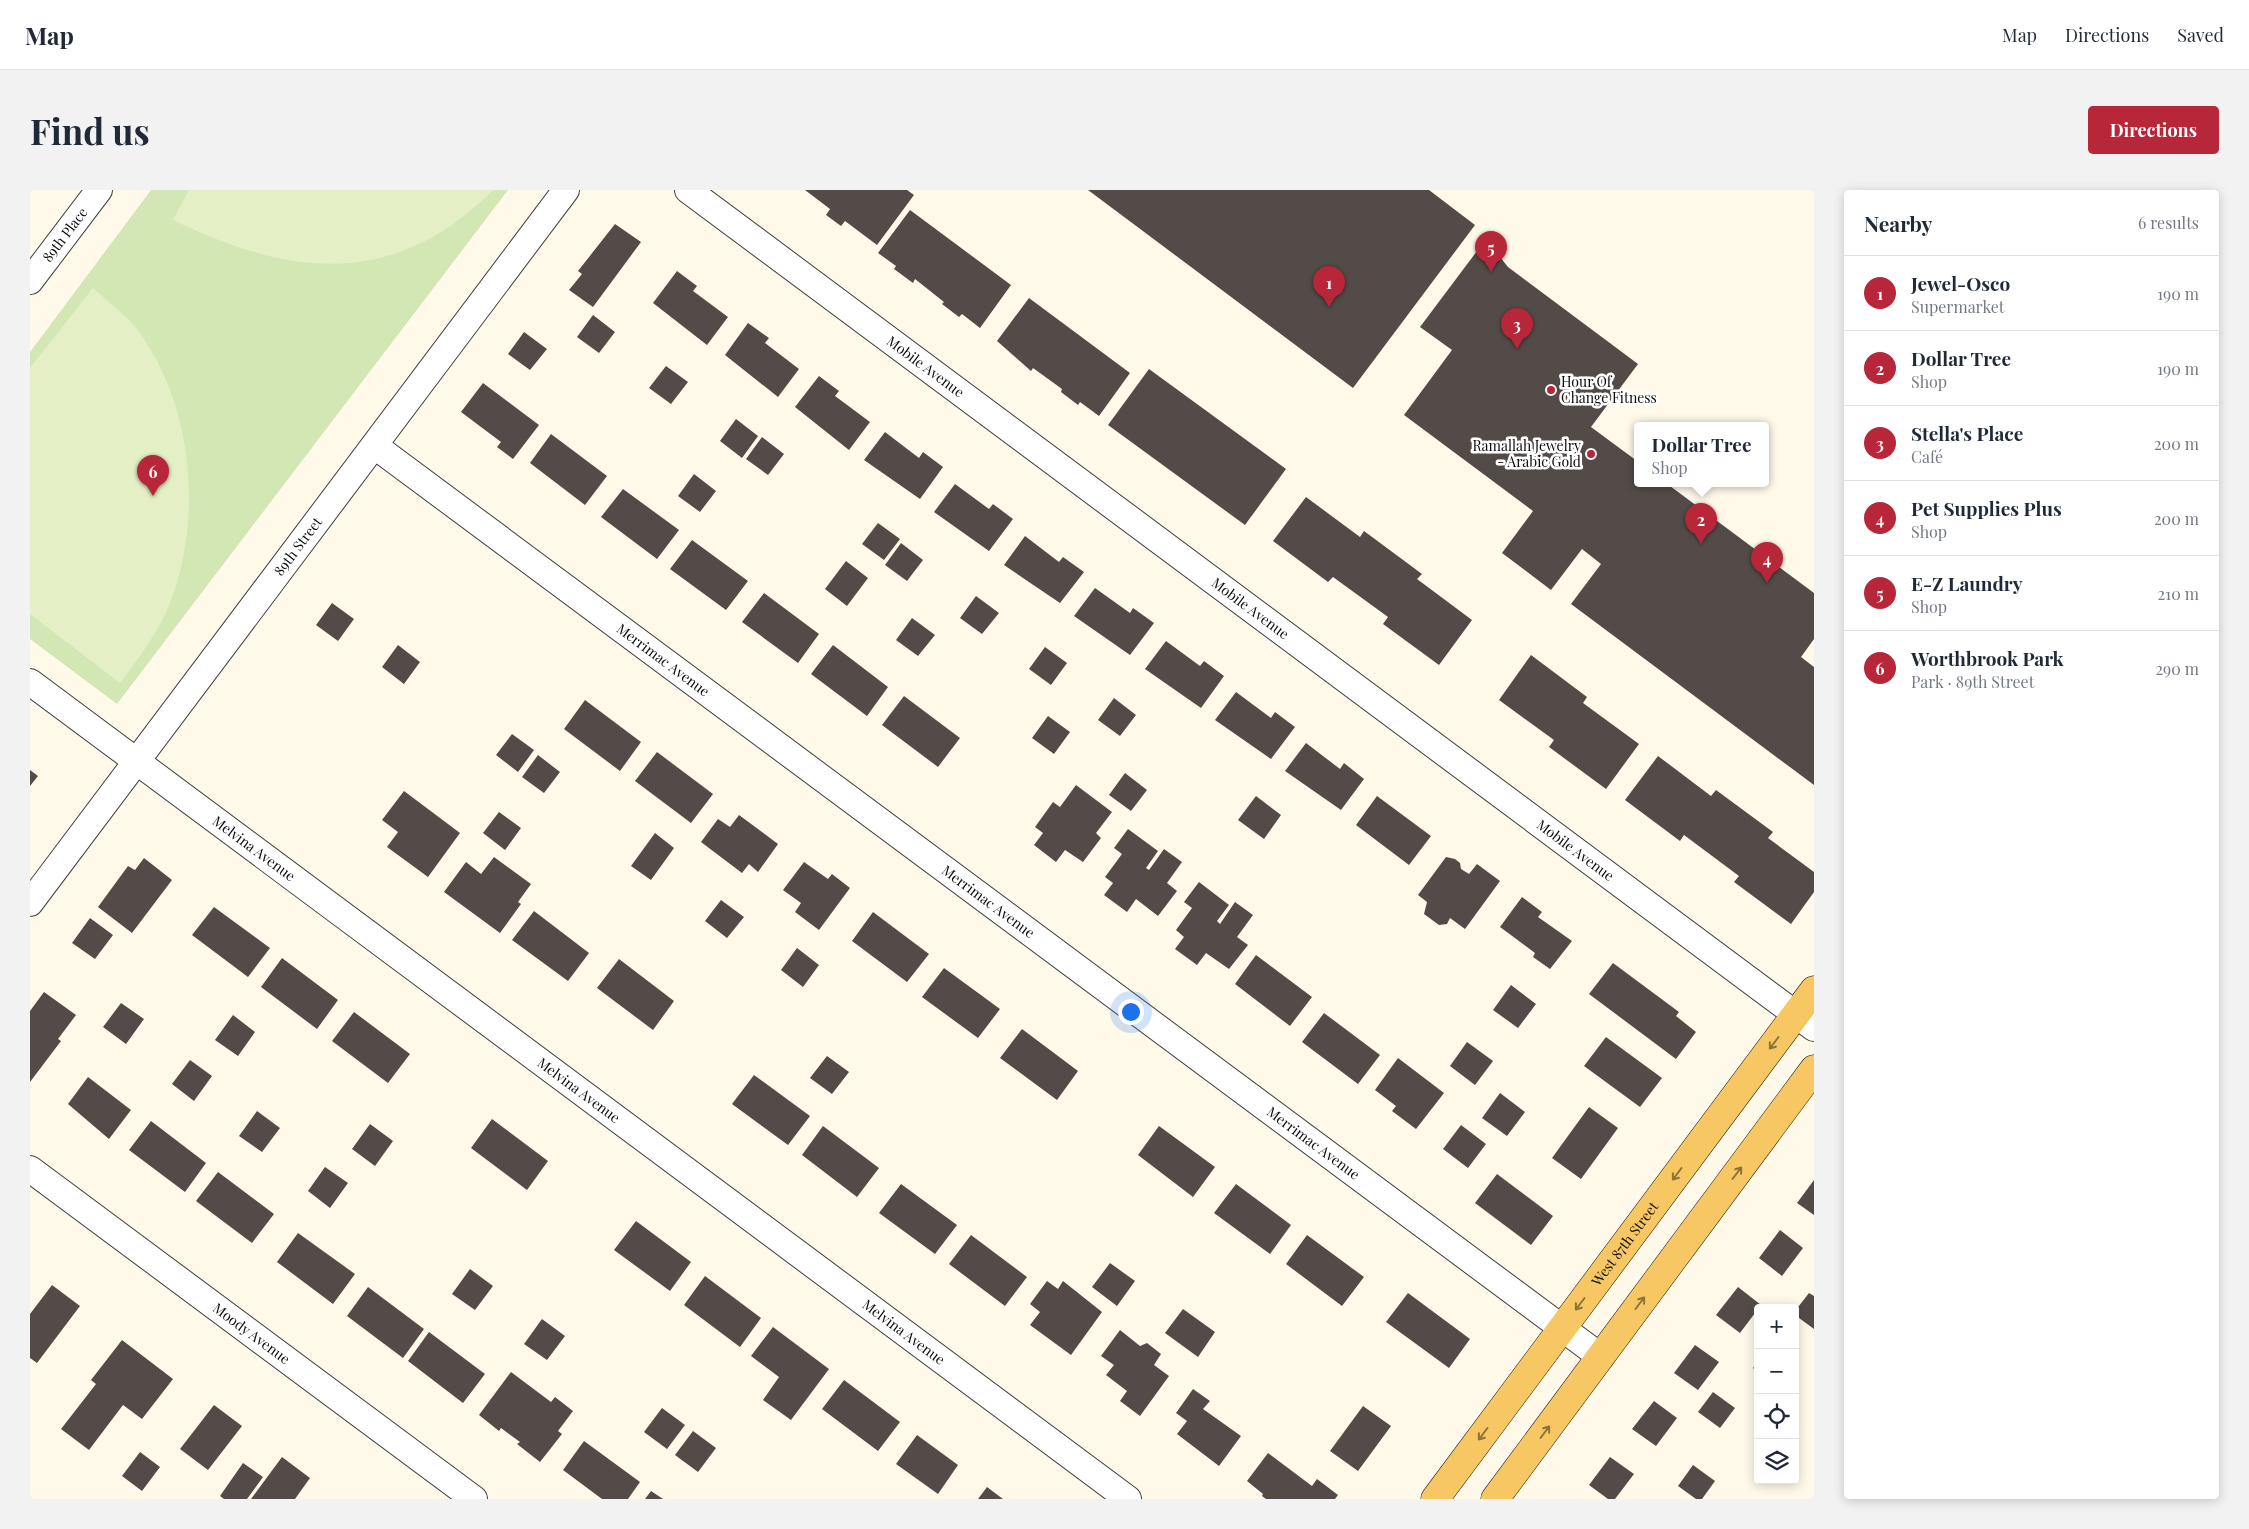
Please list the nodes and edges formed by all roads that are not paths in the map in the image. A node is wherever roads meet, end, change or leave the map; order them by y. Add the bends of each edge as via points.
1 (99, 190) edge
2 (566, 190) edge
3 (688, 190) edge
4 (30, 281) edge
5 (375, 446) junction
6 (30, 682) edge
7 (136, 760) junction
8 (30, 903) edge
9 (1814, 990) edge
10 (1805, 1021) edge
11 (1814, 1069) edge
12 (30, 1169) edge
13 (1562, 1328) junction
14 (1601, 1357) junction
15 (474, 1499) edge
16 (1128, 1499) edge
17 (1435, 1499) edge
18 (1495, 1499) edge

1 - 4 street, 89th Place
2 - 5 street, 89th Street
3 - 10 street, Mobile Avenue
5 - 7 street, 89th Street
5 - 13 street, Merrimac Avenue
6 - 7 street, Melvina Avenue
7 - 8 street, 89th Street
7 - 16 street, Melvina Avenue
9 - 10 main road, West 87th Street
10 -> 13 main road, West 87th Street
14 -> 11 main road
12 - 15 street, Moody Avenue
13 - 14 street, Merrimac Avenue
13 -> 17 main road, West 87th Street
18 -> 14 main road

